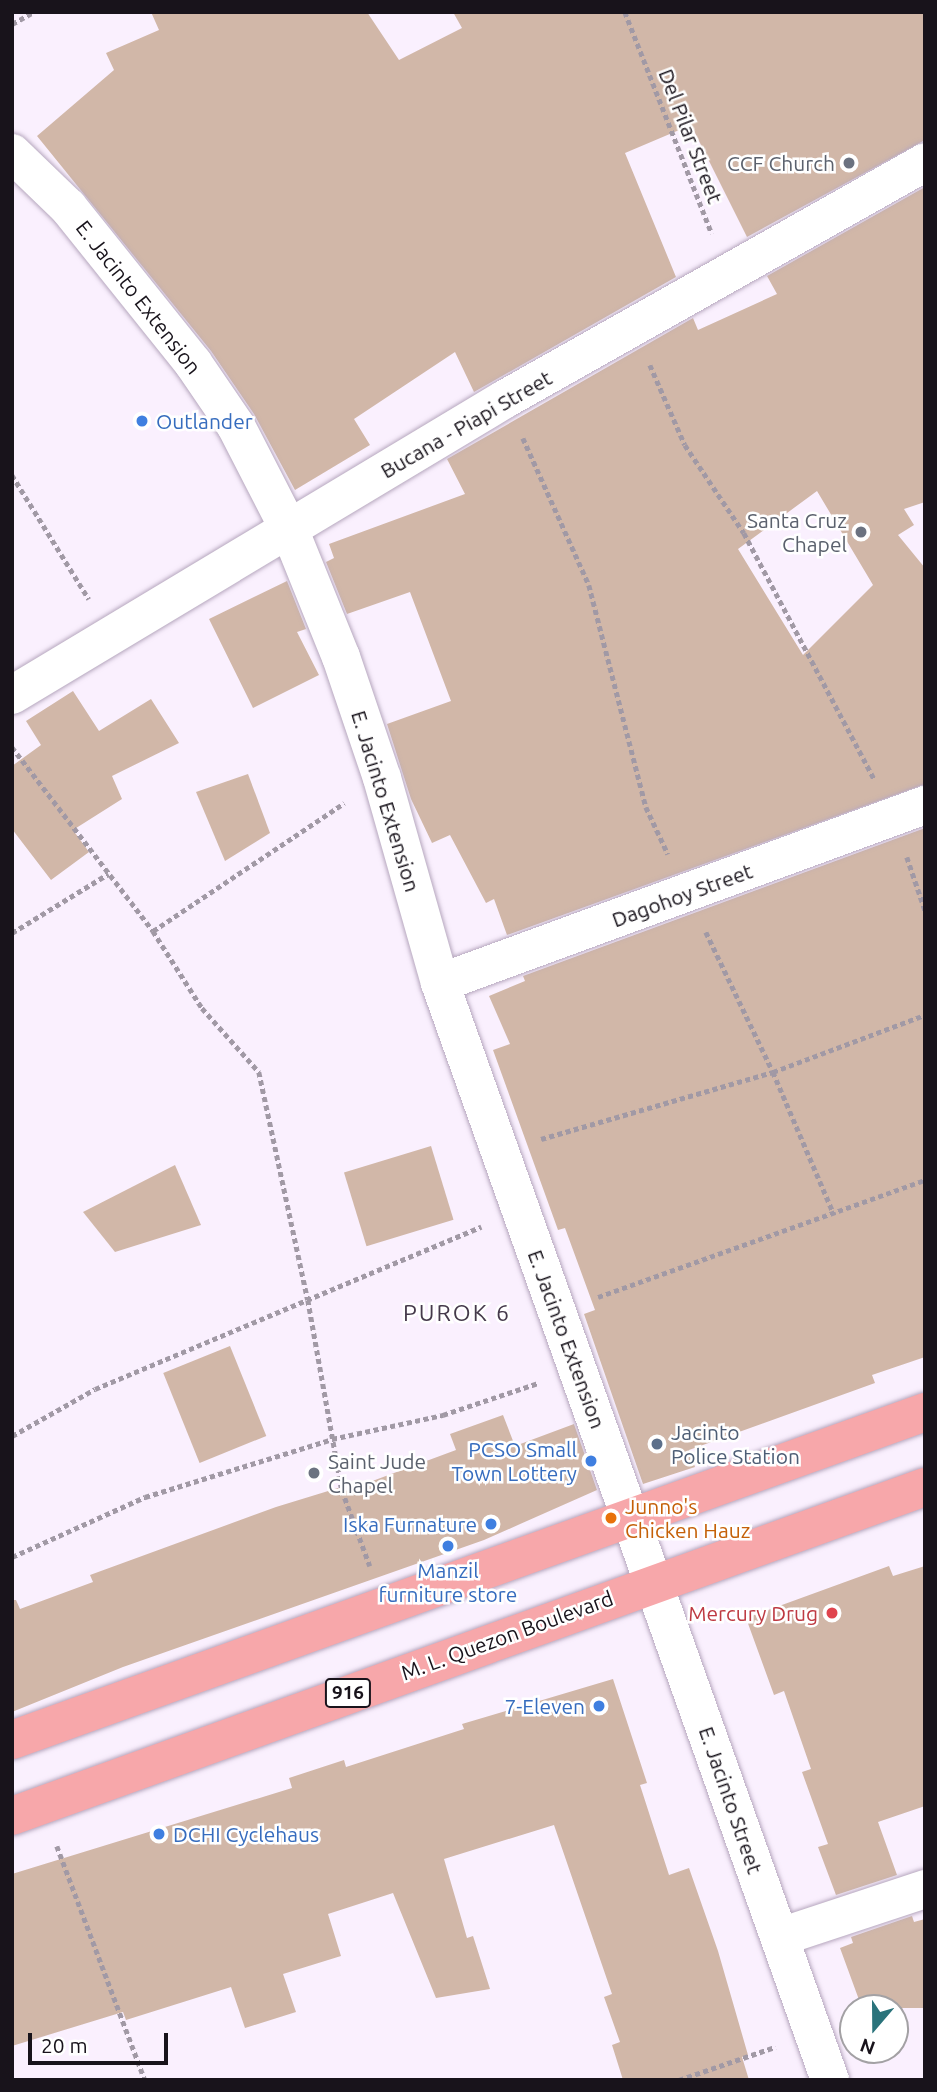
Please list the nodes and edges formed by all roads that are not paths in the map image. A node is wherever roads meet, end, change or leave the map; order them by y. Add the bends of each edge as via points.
1 (12, 153) edge
2 (925, 162) edge
3 (290, 531) junction
4 (12, 695) edge
5 (909, 811) edge
6 (440, 984) junction
7 (925, 1412) edge
8 (925, 1487) edge
9 (631, 1520) junction
10 (654, 1581) junction
11 (12, 1740) edge
12 (27, 1811) edge
13 (925, 1889) edge
14 (780, 1937) junction
15 (830, 2080) edge

1 - 3 street, E. Jacinto Extension via 68,207 193,363 236,426
2 - 3 street, Bucana - Piapi Street via 505,399
3 - 4 street, Bucana - Piapi Street
3 - 6 street, E. Jacinto Extension via 341,657 382,778
5 - 6 street, Dagohoy Street
6 - 9 street, E. Jacinto Extension
7 - 9 main road
8 - 10 main road, M. L. Quezon Boulevard / 916
9 - 10 street, E. Jacinto Street
9 - 11 main road
10 - 12 main road, M. L. Quezon Boulevard / 916
10 - 14 street, E. Jacinto Street
13 - 14 street
14 - 15 street, E. Jacinto Street

